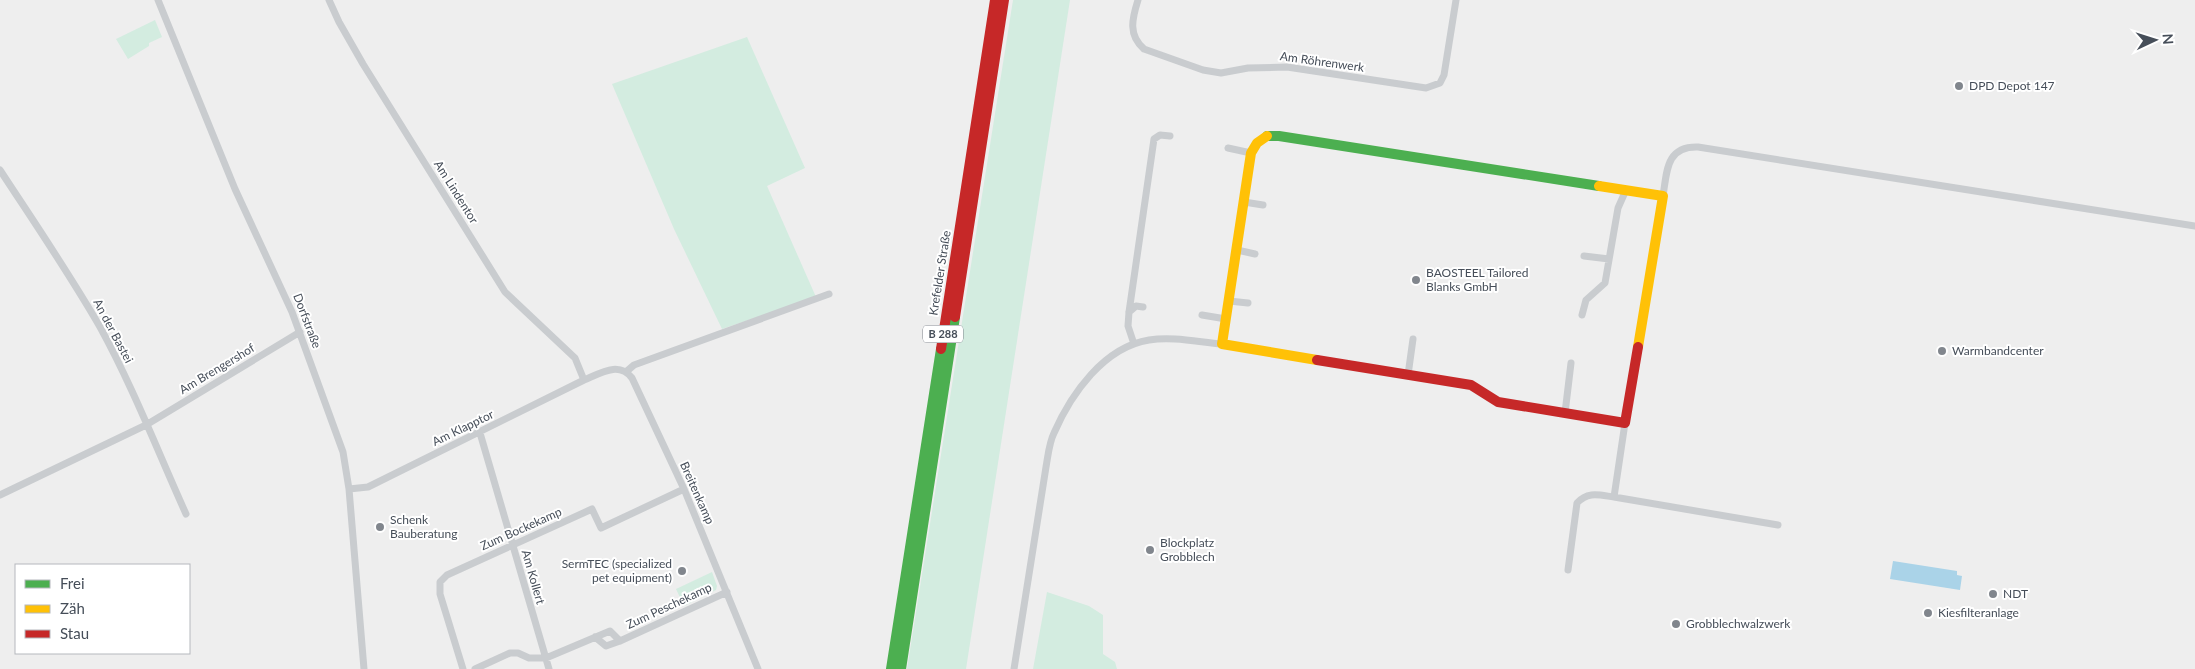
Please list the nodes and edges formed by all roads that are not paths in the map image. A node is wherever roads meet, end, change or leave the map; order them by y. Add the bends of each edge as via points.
1 (158, 0) edge
2 (329, 0) edge
3 (995, 0) edge
4 (1004, 0) edge
5 (1138, 0) edge
6 (1456, 0) edge
7 (1170, 136) dead end
8 (1228, 148) dead end
9 (1251, 153) junction
10 (0, 170) edge
11 (1626, 190) junction
12 (1663, 196) junction
13 (1244, 202) junction
14 (1263, 205) dead end
15 (2195, 226) edge
16 (1237, 250) junction
17 (1255, 254) dead end
18 (1584, 256) dead end
19 (1609, 259) junction
20 (829, 294) dead end
21 (1229, 301) junction
22 (1248, 303) dead end
23 (1143, 307) dead end
24 (1129, 312) junction
25 (1202, 315) dead end
26 (1582, 315) dead end
27 (1226, 319) junction
28 (300, 332) junction
29 (1413, 339) dead end
30 (1134, 344) junction
31 (1222, 344) junction
32 (1572, 364) dead end
33 (627, 371) junction
34 (1408, 374) junction
35 (584, 380) junction
36 (1565, 413) junction
37 (1625, 423) junction
38 (146, 425) junction
39 (480, 433) junction
40 (349, 489) junction
41 (684, 489) junction
42 (0, 495) edge
43 (1614, 497) junction
44 (186, 514) dead end
45 (1778, 525) dead end
46 (512, 545) junction
47 (1568, 570) dead end
48 (727, 592) junction
49 (596, 637) junction
50 (620, 641) junction
51 (546, 658) junction
52 (364, 669) edge
53 (463, 669) edge
54 (475, 669) edge
55 (549, 669) edge
56 (758, 669) edge
57 (891, 669) edge
58 (901, 669) edge
59 (1014, 669) edge

1 - 28 street, Dorfstraße via 235,189
2 - 35 street, Am Lindentor via 362,64 505,292 571,354
3 - 57 main road, Krefelder Straße / B 288
4 - 58 main road, Krefelder Straße / B 288
5 - 6 street, Am Röhrenwerk via 1132,25 1137,42 1144,49 1203,70 1221,73 1248,68 1287,67 1426,88 1440,83 1444,75
7 - 24 street via 1160,135 1154,139
8 - 9 street
9 - 11 main road via 1257,143 1268,136 1279,136
9 - 13 main road
10 - 38 street, An der Bastei via 96,320
11 - 12 main road
11 - 19 street via 1618,208
12 - 15 street via 1669,164 1676,152 1687,146
12 - 37 main road
13 - 14 street
13 - 16 main road
16 - 17 street
16 - 21 main road
18 - 19 street
19 - 26 street via 1605,283 1586,300
20 - 33 street via 634,365
21 - 22 street
21 - 27 main road
23 - 24 street via 1136,306
24 - 30 street via 1128,326
25 - 27 street
27 - 31 main road
28 - 38 street, Am Brengershof
28 - 40 street, Dorfstraße via 343,452
29 - 34 street
30 - 31 street via 1170,338
30 - 59 street via 1112,355 1090,375 1069,404 1053,435
31 - 34 main road
32 - 36 street
33 - 35 street via 611,369
33 - 41 street, Breitenkamp
34 - 36 main road via 1471,385 1498,402
35 - 39 street, Am Klapptor
36 - 37 main road
37 - 43 street
38 - 42 street, Am Brengershof
38 - 44 street, An der Bastei
39 - 40 street, Am Klapptor via 368,487
39 - 46 street, Am Kollert
40 - 52 street, Dorfstraße
41 - 46 street, Zum Bockekamp via 601,528 592,509
41 - 48 street, Breitenkamp
43 - 45 street
43 - 47 street via 1592,494 1583,496 1577,503
46 - 51 street, Am Kollert
46 - 53 street, Zum Bockekamp via 447,575 440,582 440,594
48 - 50 street, Zum Peschekamp
48 - 56 street, Breitenkamp
49 - 50 street, Zum Peschekamp via 606,646
49 - 50 street, Zum Peschekamp via 610,631
49 - 51 street, Zum Peschekamp
51 - 54 street via 530,658 510,652
51 - 55 street, Am Kollert

